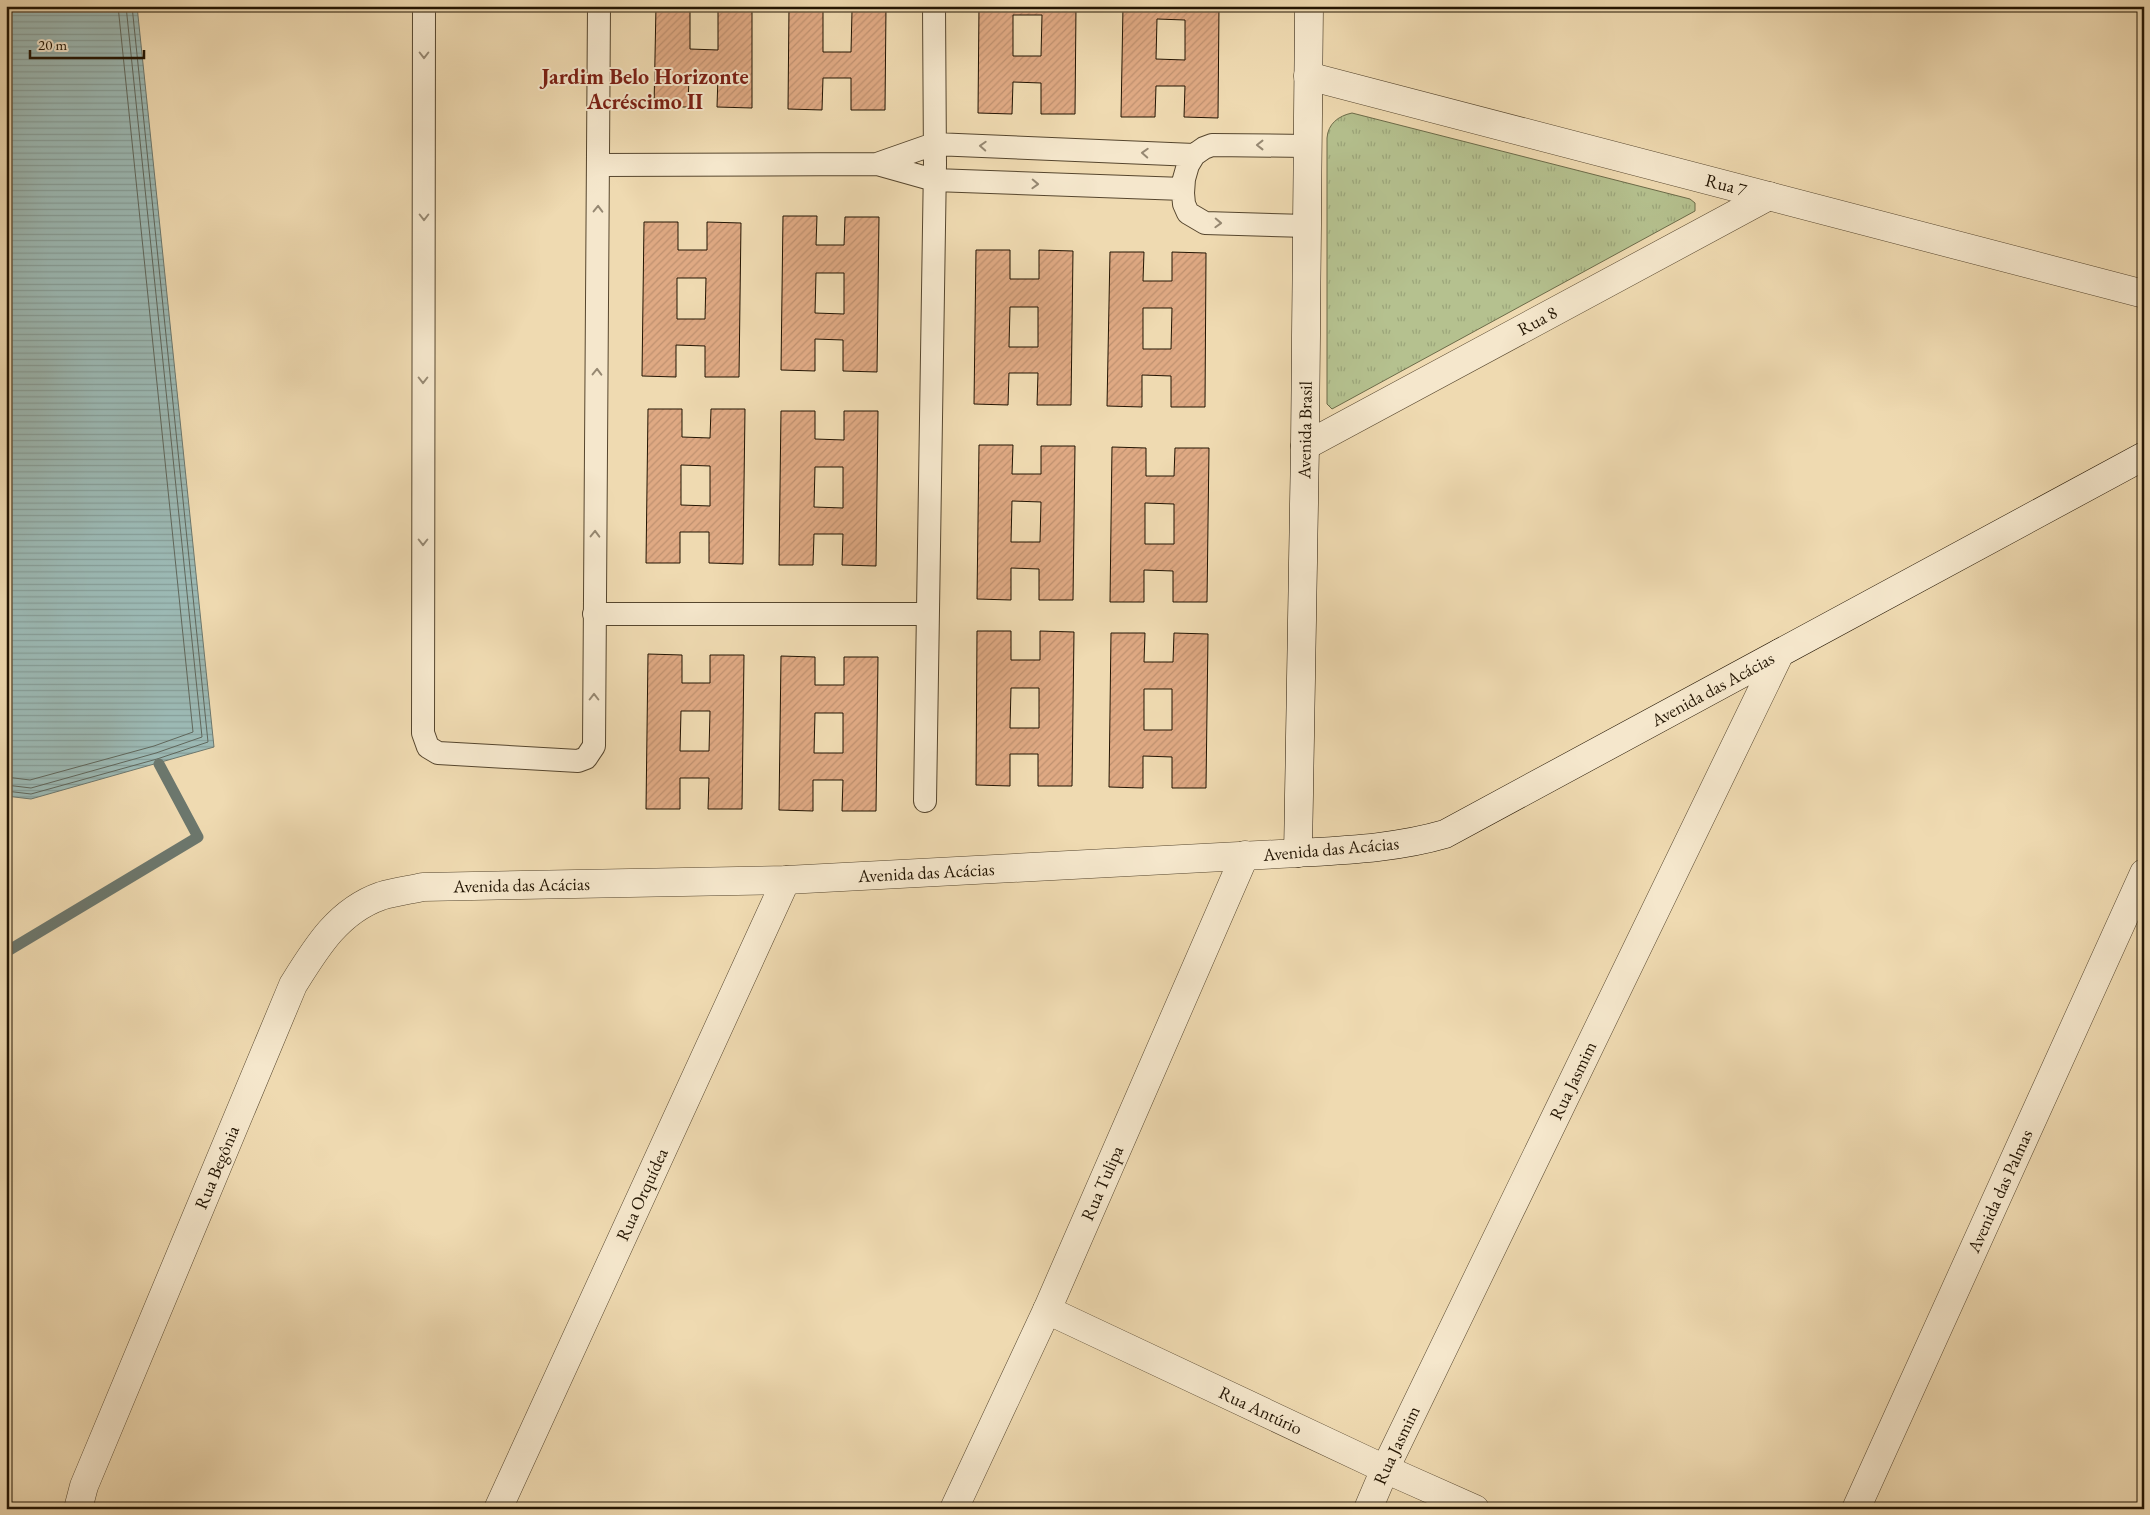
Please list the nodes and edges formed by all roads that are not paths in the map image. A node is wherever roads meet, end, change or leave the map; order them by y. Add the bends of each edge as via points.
1 (424, 6) edge
2 (599, 6) edge
3 (934, 6) edge
4 (1309, 6) edge
5 (1308, 76) junction
6 (934, 144) junction
7 (1308, 146) junction
8 (1194, 155) junction
9 (877, 164) junction
10 (598, 165) junction
11 (934, 180) junction
12 (1183, 189) junction
13 (1769, 196) junction
14 (1307, 226) junction
15 (2144, 294) edge
16 (1305, 446) junction
17 (2144, 456) edge
18 (594, 614) junction
19 (926, 614) junction
20 (1780, 653) junction
21 (925, 801) dead end
22 (1298, 853) junction
23 (1245, 855) junction
24 (2144, 873) edge
25 (786, 880) junction
26 (423, 887) joint
27 (1047, 1310) junction
28 (1385, 1469) junction
29 (78, 1509) edge
30 (498, 1509) edge
31 (954, 1509) edge
32 (1368, 1509) edge
33 (1475, 1509) edge
34 (1856, 1509) edge

1 -> 18 lane via 423,733 428,747 438,753 578,761 586,758 594,746
2 - 10 lane
3 - 6 lane
4 - 5 street, Avenida Brasil
5 - 7 street, Avenida Brasil
5 - 13 street, Rua 7
8 -> 6 lane
6 - 9 lane
6 - 11 lane
7 -> 8 lane via 1212,145
7 - 14 street, Avenida Brasil
8 - 12 lane
9 - 10 lane
9 - 11 lane
18 -> 10 lane
11 -> 12 lane
11 - 19 lane
12 -> 14 lane via 1188,213 1205,223
13 - 15 street, Rua 7
13 - 16 street, Rua 8
14 - 16 street, Avenida Brasil
16 - 22 street, Avenida Brasil
17 - 20 street, Avenida das Acácias
18 - 19 lane
19 - 21 lane
20 - 22 street, Avenida das Acácias via 1444,834 1422,841 1367,849
20 - 28 street, Rua Jasmim
22 - 23 street, Avenida das Acácias
23 - 25 street, Avenida das Acácias
23 - 27 street, Rua Tulipa
24 - 34 street, Avenida das Palmas
25 - 26 street, Avenida das Acácias
25 - 30 street, Rua Orquídea
26 - 29 street, Rua Begônia via 380,896 345,915 318,944 293,984 84,1486
27 - 28 street, Rua Antúrio
27 - 31 street, Rua Tulipa
28 - 32 street, Rua Jasmim
28 - 33 street, Rua Antúrio

